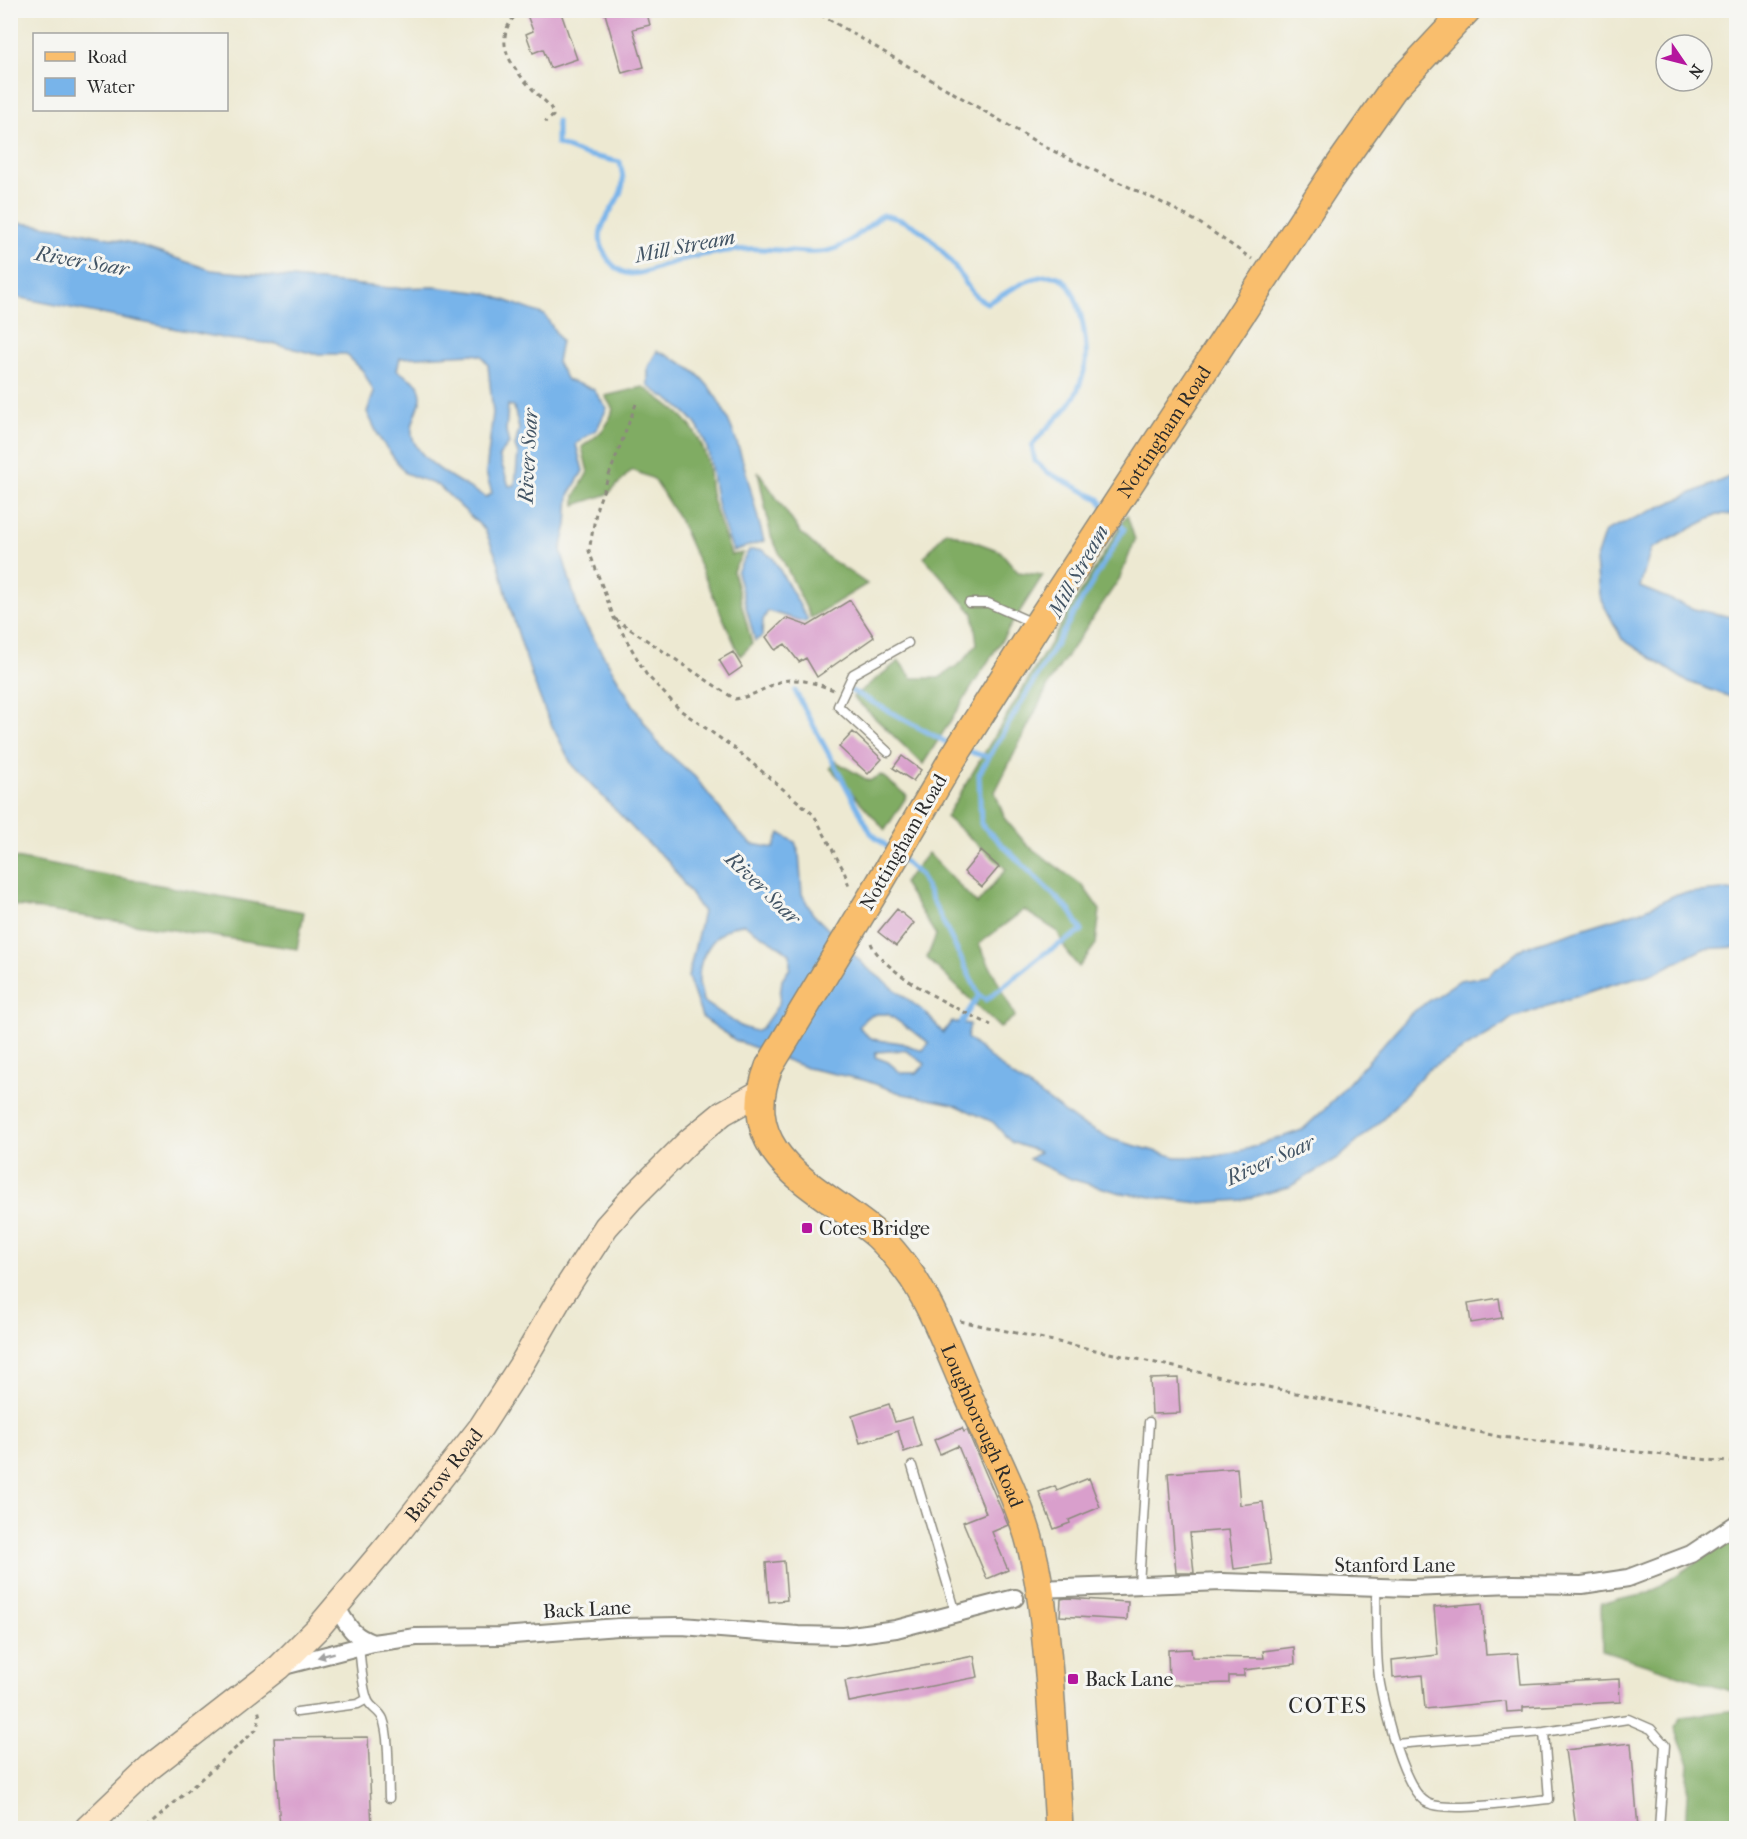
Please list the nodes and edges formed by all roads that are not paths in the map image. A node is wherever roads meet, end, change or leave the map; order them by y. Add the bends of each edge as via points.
1 (1467, 10) edge
2 (969, 603) dead end
3 (1037, 625) junction
4 (908, 643) dead end
5 (888, 752) dead end
6 (765, 1079) junction
7 (1149, 1422) dead end
8 (912, 1466) dead end
9 (1737, 1524) edge
10 (1138, 1585) junction
11 (1376, 1587) junction
12 (1027, 1593) junction
13 (336, 1608) junction
14 (956, 1613) junction
15 (366, 1645) junction
16 (279, 1667) junction
17 (367, 1699) junction
18 (297, 1712) dead end
19 (1544, 1732) junction
20 (1395, 1744) junction
21 (389, 1798) dead end
22 (87, 1828) edge
23 (1059, 1828) edge
24 (1659, 1828) edge

1 - 3 main road, Nottingham Road via 1372,117
2 - 3 lane via 988,603
3 - 6 main road, Nottingham Road, bridge via 904,839
4 - 5 lane via 853,674 838,706
6 - 12 main road, Loughborough Road via 760,1105 765,1134 779,1158 820,1195 879,1237 913,1279 932,1315 1019,1509 1032,1553
6 - 13 main road, Barrow Road via 689,1142 606,1227 481,1427
7 - 10 lane
8 - 14 lane
9 - 11 street, Stanford Lane via 1691,1554 1628,1578 1582,1585
10 - 11 street, Stanford Lane via 1221,1582
10 - 12 street, Stanford Lane
11 - 20 lane via 1380,1683
12 - 14 street, Back Lane
12 - 23 main road, Loughborough Road via 1053,1732
13 - 15 street
13 - 16 main road, Barrow Road
14 - 15 street, Back Lane via 896,1629 844,1636 671,1626 416,1637
15 -> 16 street, Back Lane
15 - 17 lane
16 - 22 main road, Barrow Road via 152,1766
17 - 18 lane via 358,1704
17 - 21 lane via 383,1719
19 - 20 lane
19 - 20 lane via 1549,1798 1446,1808 1426,1803 1415,1791
19 - 24 lane via 1628,1719 1651,1729 1665,1745

